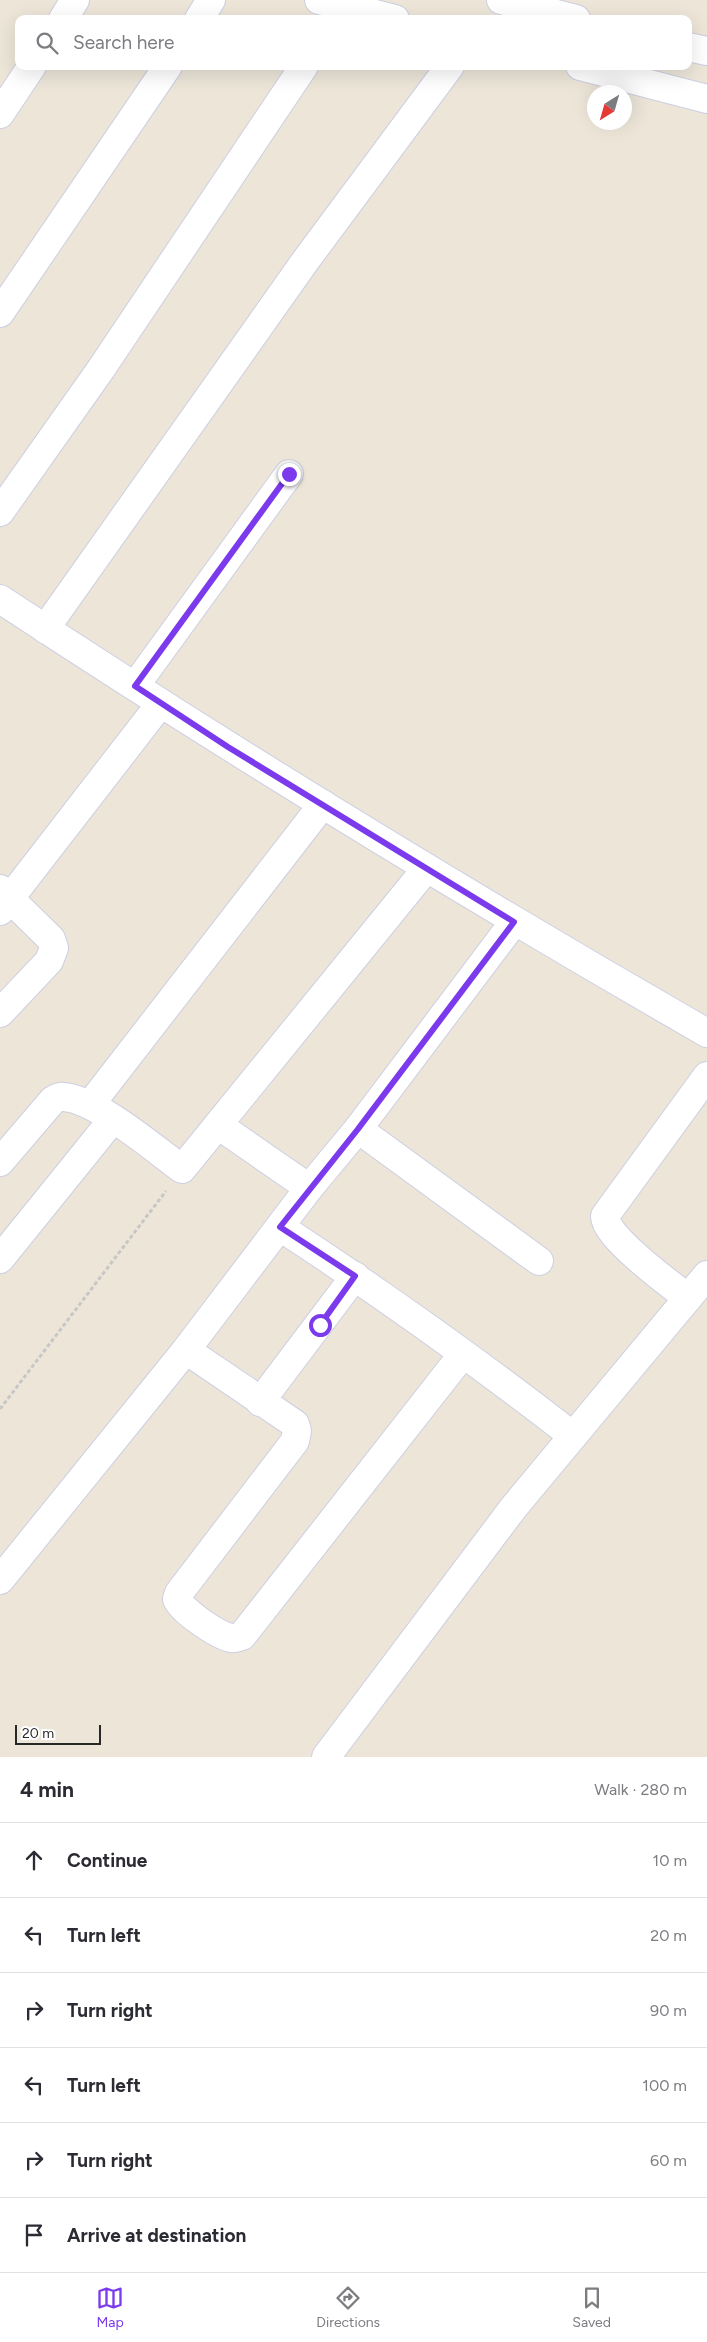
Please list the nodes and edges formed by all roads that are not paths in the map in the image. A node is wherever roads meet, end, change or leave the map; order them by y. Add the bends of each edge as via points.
1 (75, 0) edge
2 (211, 0) edge
3 (501, 0) edge
4 (333, 8) edge
5 (66, 15) edge
6 (202, 15) edge
7 (372, 15) edge
8 (560, 15) edge
9 (692, 48) edge
10 (707, 51) edge
11 (29, 70) edge
12 (165, 70) edge
13 (301, 70) edge
14 (447, 70) edge
15 (595, 70) edge
16 (707, 99) edge
17 (0, 114) edge
18 (0, 313) edge
19 (289, 474) dead end
20 (0, 512) edge
21 (0, 599) edge
22 (45, 629) junction
23 (135, 686) junction
24 (161, 703) junction
25 (323, 804) junction
26 (426, 869) junction
27 (4, 900) edge
28 (514, 922) junction
29 (0, 1013) edge
30 (707, 1033) edge
31 (707, 1076) edge
32 (101, 1112) junction
33 (218, 1125) junction
34 (358, 1129) junction
35 (0, 1162) edge
36 (309, 1188) junction
37 (280, 1227) junction
38 (0, 1259) edge
39 (539, 1261) dead end
40 (707, 1275) edge
41 (355, 1276) junction
42 (688, 1298) junction
43 (186, 1350) junction
44 (463, 1354) junction
45 (260, 1402) junction
46 (573, 1436) junction
47 (0, 1580) edge
48 (326, 1757) edge

1 - 5 street
2 - 6 street
3 - 8 street
4 - 7 street
9 - 10 street
11 - 17 street
12 - 18 street
13 - 20 street via 101,369
14 - 22 street via 306,260
15 - 16 street
19 - 23 street
21 - 22 street
22 - 23 street
23 - 24 street
24 - 25 street
24 - 27 street
25 - 26 street
25 - 32 street
26 - 28 street
26 - 33 street
27 - 29 street via 52,939 54,948 49,961
28 - 30 street
28 - 34 street
31 - 42 street via 604,1216 609,1229 641,1261
32 - 33 street via 182,1169
32 - 35 street via 65,1096 53,1100
32 - 38 street
33 - 36 street
34 - 36 street
34 - 39 street
36 - 37 street
37 - 41 street
37 - 43 street
40 - 42 street
41 - 44 street
41 - 45 street
42 - 46 street
43 - 45 street
43 - 47 street
44 - 45 street via 242,1636 232,1639 181,1608 176,1600 178,1593 295,1441 295,1424
44 - 46 street
46 - 48 street via 514,1507

